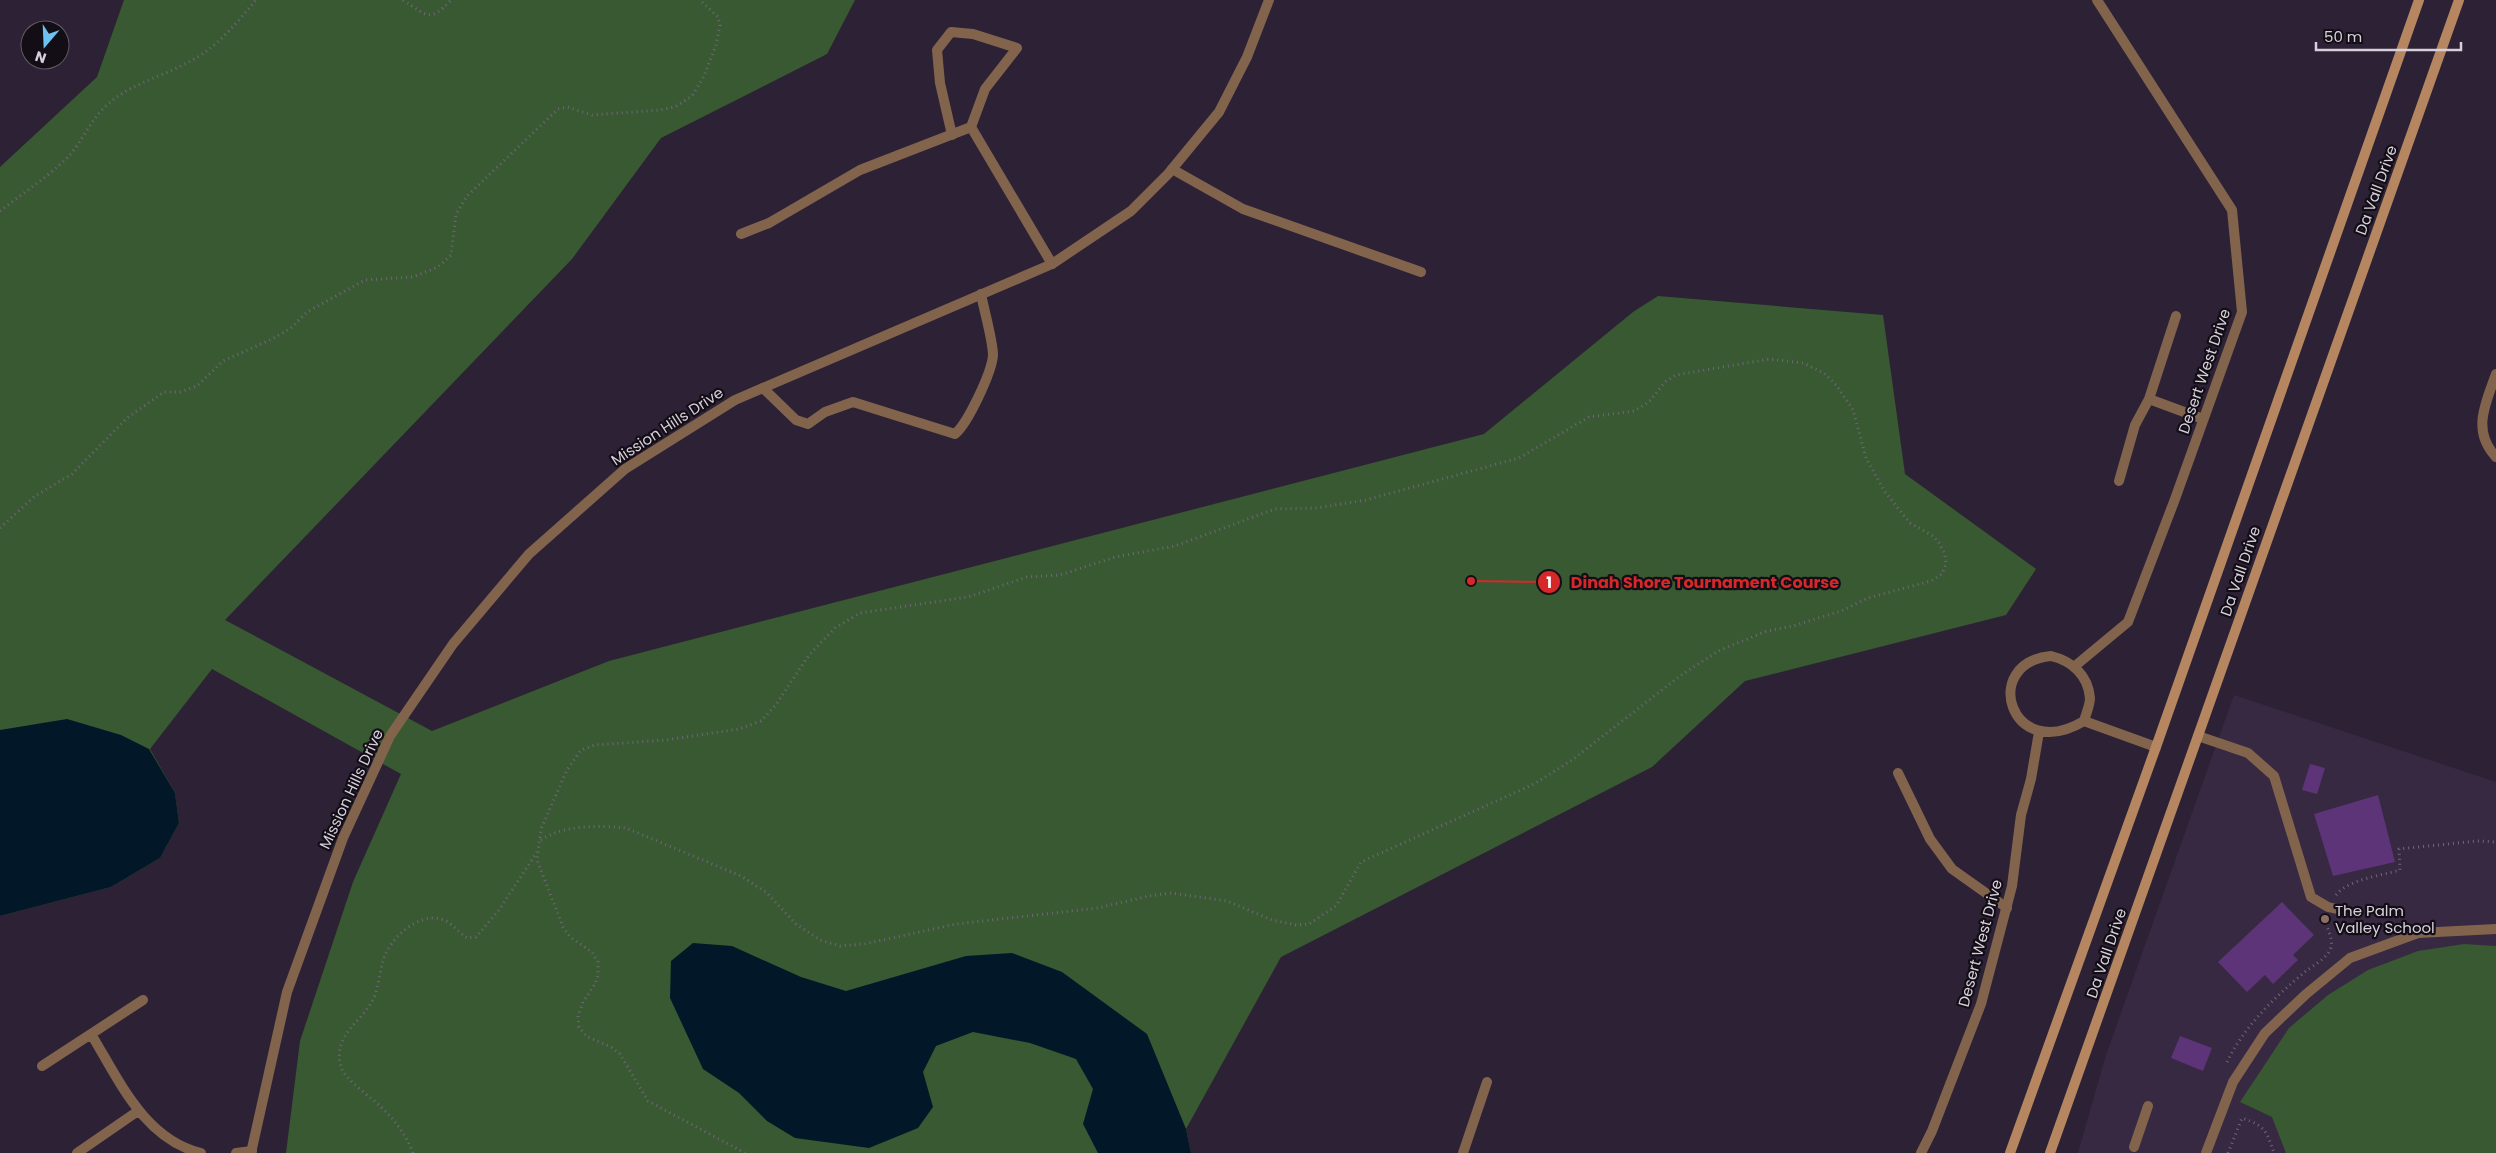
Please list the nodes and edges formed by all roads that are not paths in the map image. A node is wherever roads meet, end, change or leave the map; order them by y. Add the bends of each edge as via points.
1 (1269, 0) edge
2 (2097, 0) edge
3 (2419, 0) edge
4 (2459, 0) edge
5 (971, 127) junction
6 (952, 135) junction
7 (1172, 169) junction
8 (741, 234) dead end
9 (1052, 264) junction
10 (1421, 272) dead end
11 (981, 294) junction
12 (2176, 316) dead end
13 (2496, 374) edge
14 (763, 388) junction
15 (2149, 399) junction
16 (2203, 419) junction
17 (2496, 457) edge
18 (2119, 481) dead end
19 (2075, 666) junction
20 (2084, 721) junction
21 (2039, 732) junction
22 (2198, 736) junction
23 (2156, 747) junction
24 (1898, 773) dead end
25 (2006, 908) junction
26 (2341, 910) dead end
27 (2496, 929) edge
28 (143, 1000) dead end
29 (91, 1034) junction
30 (42, 1066) dead end
31 (1487, 1082) dead end
32 (2148, 1106) dead end
33 (138, 1111) junction
34 (2134, 1146) dead end
35 (252, 1152) edge
36 (77, 1153) edge
37 (201, 1153) edge
38 (236, 1153) edge
39 (1463, 1153) edge
40 (1920, 1153) edge
41 (2010, 1153) edge
42 (2050, 1153) edge
43 (2206, 1153) edge

1 - 7 street, Mission Hills Drive via 1247,58 1219,112
2 - 16 street, Desert West Drive via 2232,210 2242,312
3 - 23 main road, Da Vall Drive
4 - 22 main road, Da Vall Drive
5 - 6 street
5 - 6 street via 985,89 1017,48 973,34 951,32 937,50 940,83
5 - 9 street
6 - 8 street via 860,170 769,222
7 - 9 street, Mission Hills Drive via 1131,211
7 - 10 street via 1243,209
9 - 11 street, Mission Hills Drive
11 - 14 street, Mission Hills Drive
11 - 14 street via 993,355 974,408 955,434 853,402 825,412 808,424 796,420
12 - 15 street
13 - 17 street via 2482,414 2483,437
14 - 35 street, Mission Hills Drive via 735,400 625,469 529,554 452,644 390,736 343,838 287,992
15 - 16 street
15 - 18 street via 2135,425
16 - 19 street, Desert West Drive via 2128,622
19 - 20 street via 2083,676 2090,699
19 - 21 street via 2064,659 2039,657 2018,671 2012,682 2012,707 2018,718
20 - 21 street via 2052,733
20 - 23 street
21 - 25 street, Desert West Drive
22 - 26 street via 2248,753 2274,776 2311,897
22 - 42 main road, Da Vall Drive
23 - 41 main road, Da Vall Drive
24 - 25 street via 1930,838 1952,869
25 - 40 street, Desert West Drive via 1981,1004 1932,1131
27 - 43 street via 2418,933 2350,958 2265,1032 2233,1082
28 - 29 street
29 - 30 street
29 - 33 street
31 - 39 street
32 - 34 street
33 - 36 street
33 - 37 street via 171,1141
35 - 38 street

